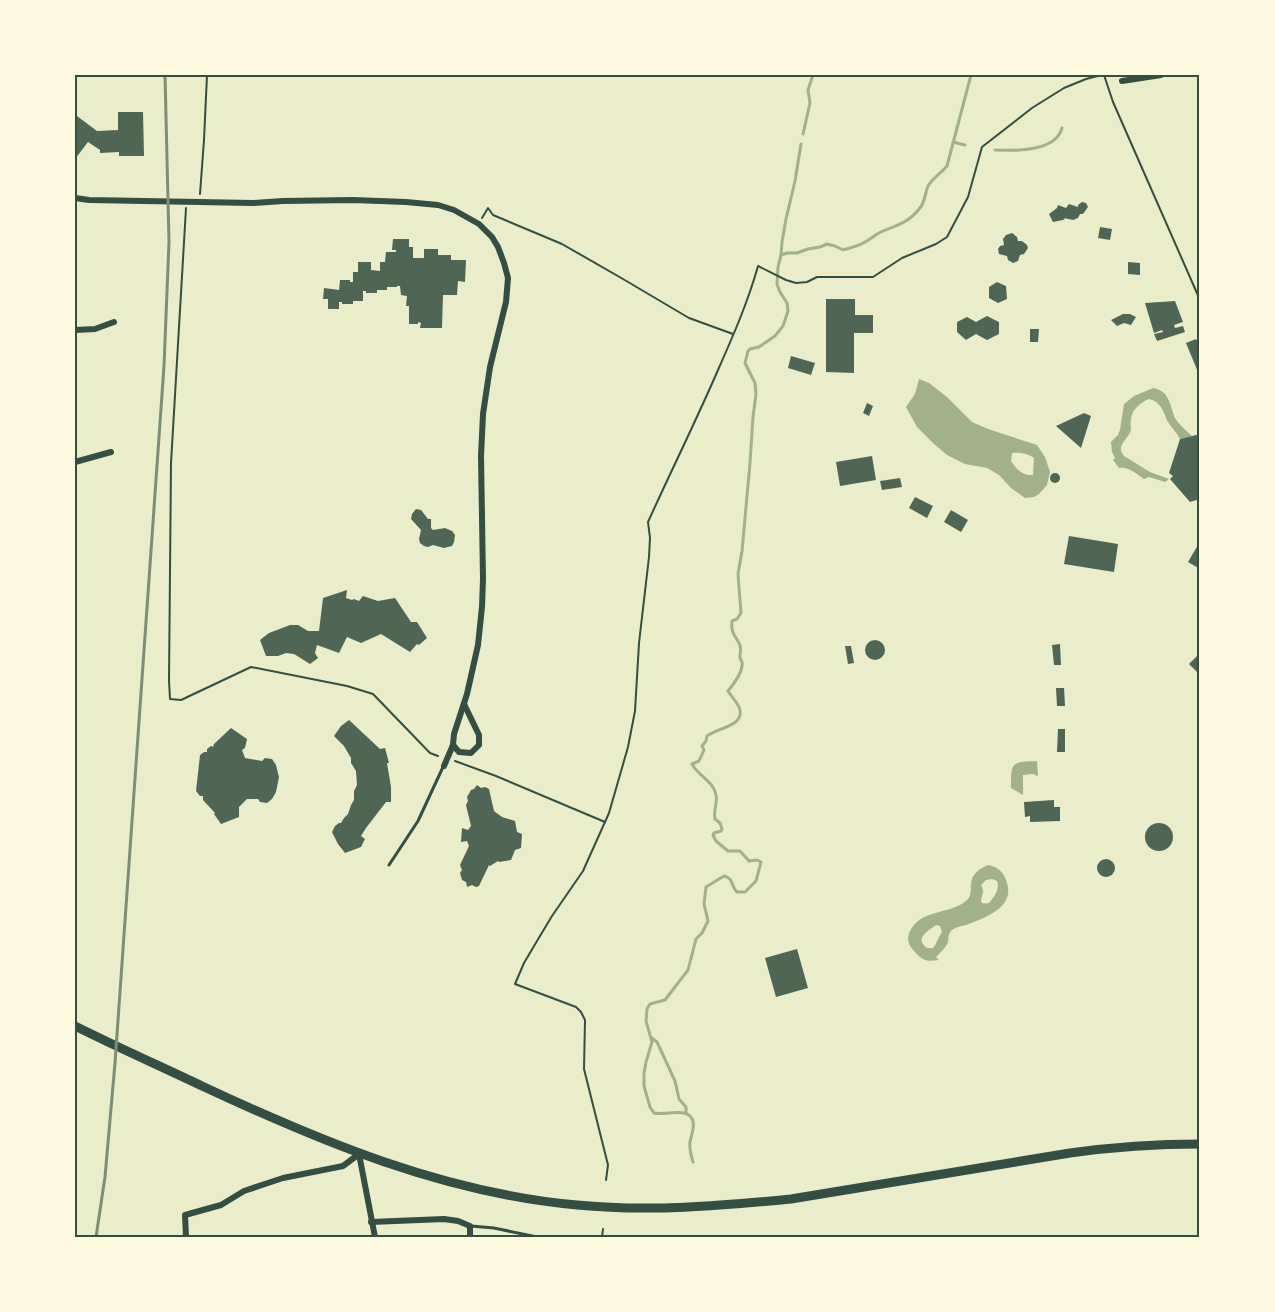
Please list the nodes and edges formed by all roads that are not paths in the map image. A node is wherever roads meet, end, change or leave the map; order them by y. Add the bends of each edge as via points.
1 (1161, 75) edge
2 (1122, 81) dead end
3 (75, 198) edge
4 (114, 322) dead end
5 (75, 330) edge
6 (111, 452) dead end
7 (75, 462) edge
8 (464, 703) junction
9 (453, 745) junction
10 (445, 762) joint
11 (389, 865) dead end
12 (75, 1026) edge
13 (1200, 1144) edge
14 (358, 1154) junction
15 (372, 1222) junction
16 (470, 1226) junction
17 (186, 1237) edge
18 (375, 1237) edge
19 (470, 1237) edge
20 (537, 1237) edge

1 - 2 street
3 - 8 street via 406,202 454,210 479,224 492,237 508,278 507,302 490,367 483,414 482,607 478,645
4 - 5 street via 95,329
6 - 7 street
8 - 9 street
8 - 9 street via 479,735 479,745 471,753 459,752
9 - 10 street
10 - 11 lane via 418,821
12 - 14 main road
13 - 14 main road via 1070,1153 791,1199 697,1208 631,1209 481,1191
14 - 15 street
14 - 17 street via 343,1166 283,1178 244,1191 220,1205 185,1215
15 - 16 street via 444,1219
15 - 18 street
16 - 19 street
16 - 20 lane

